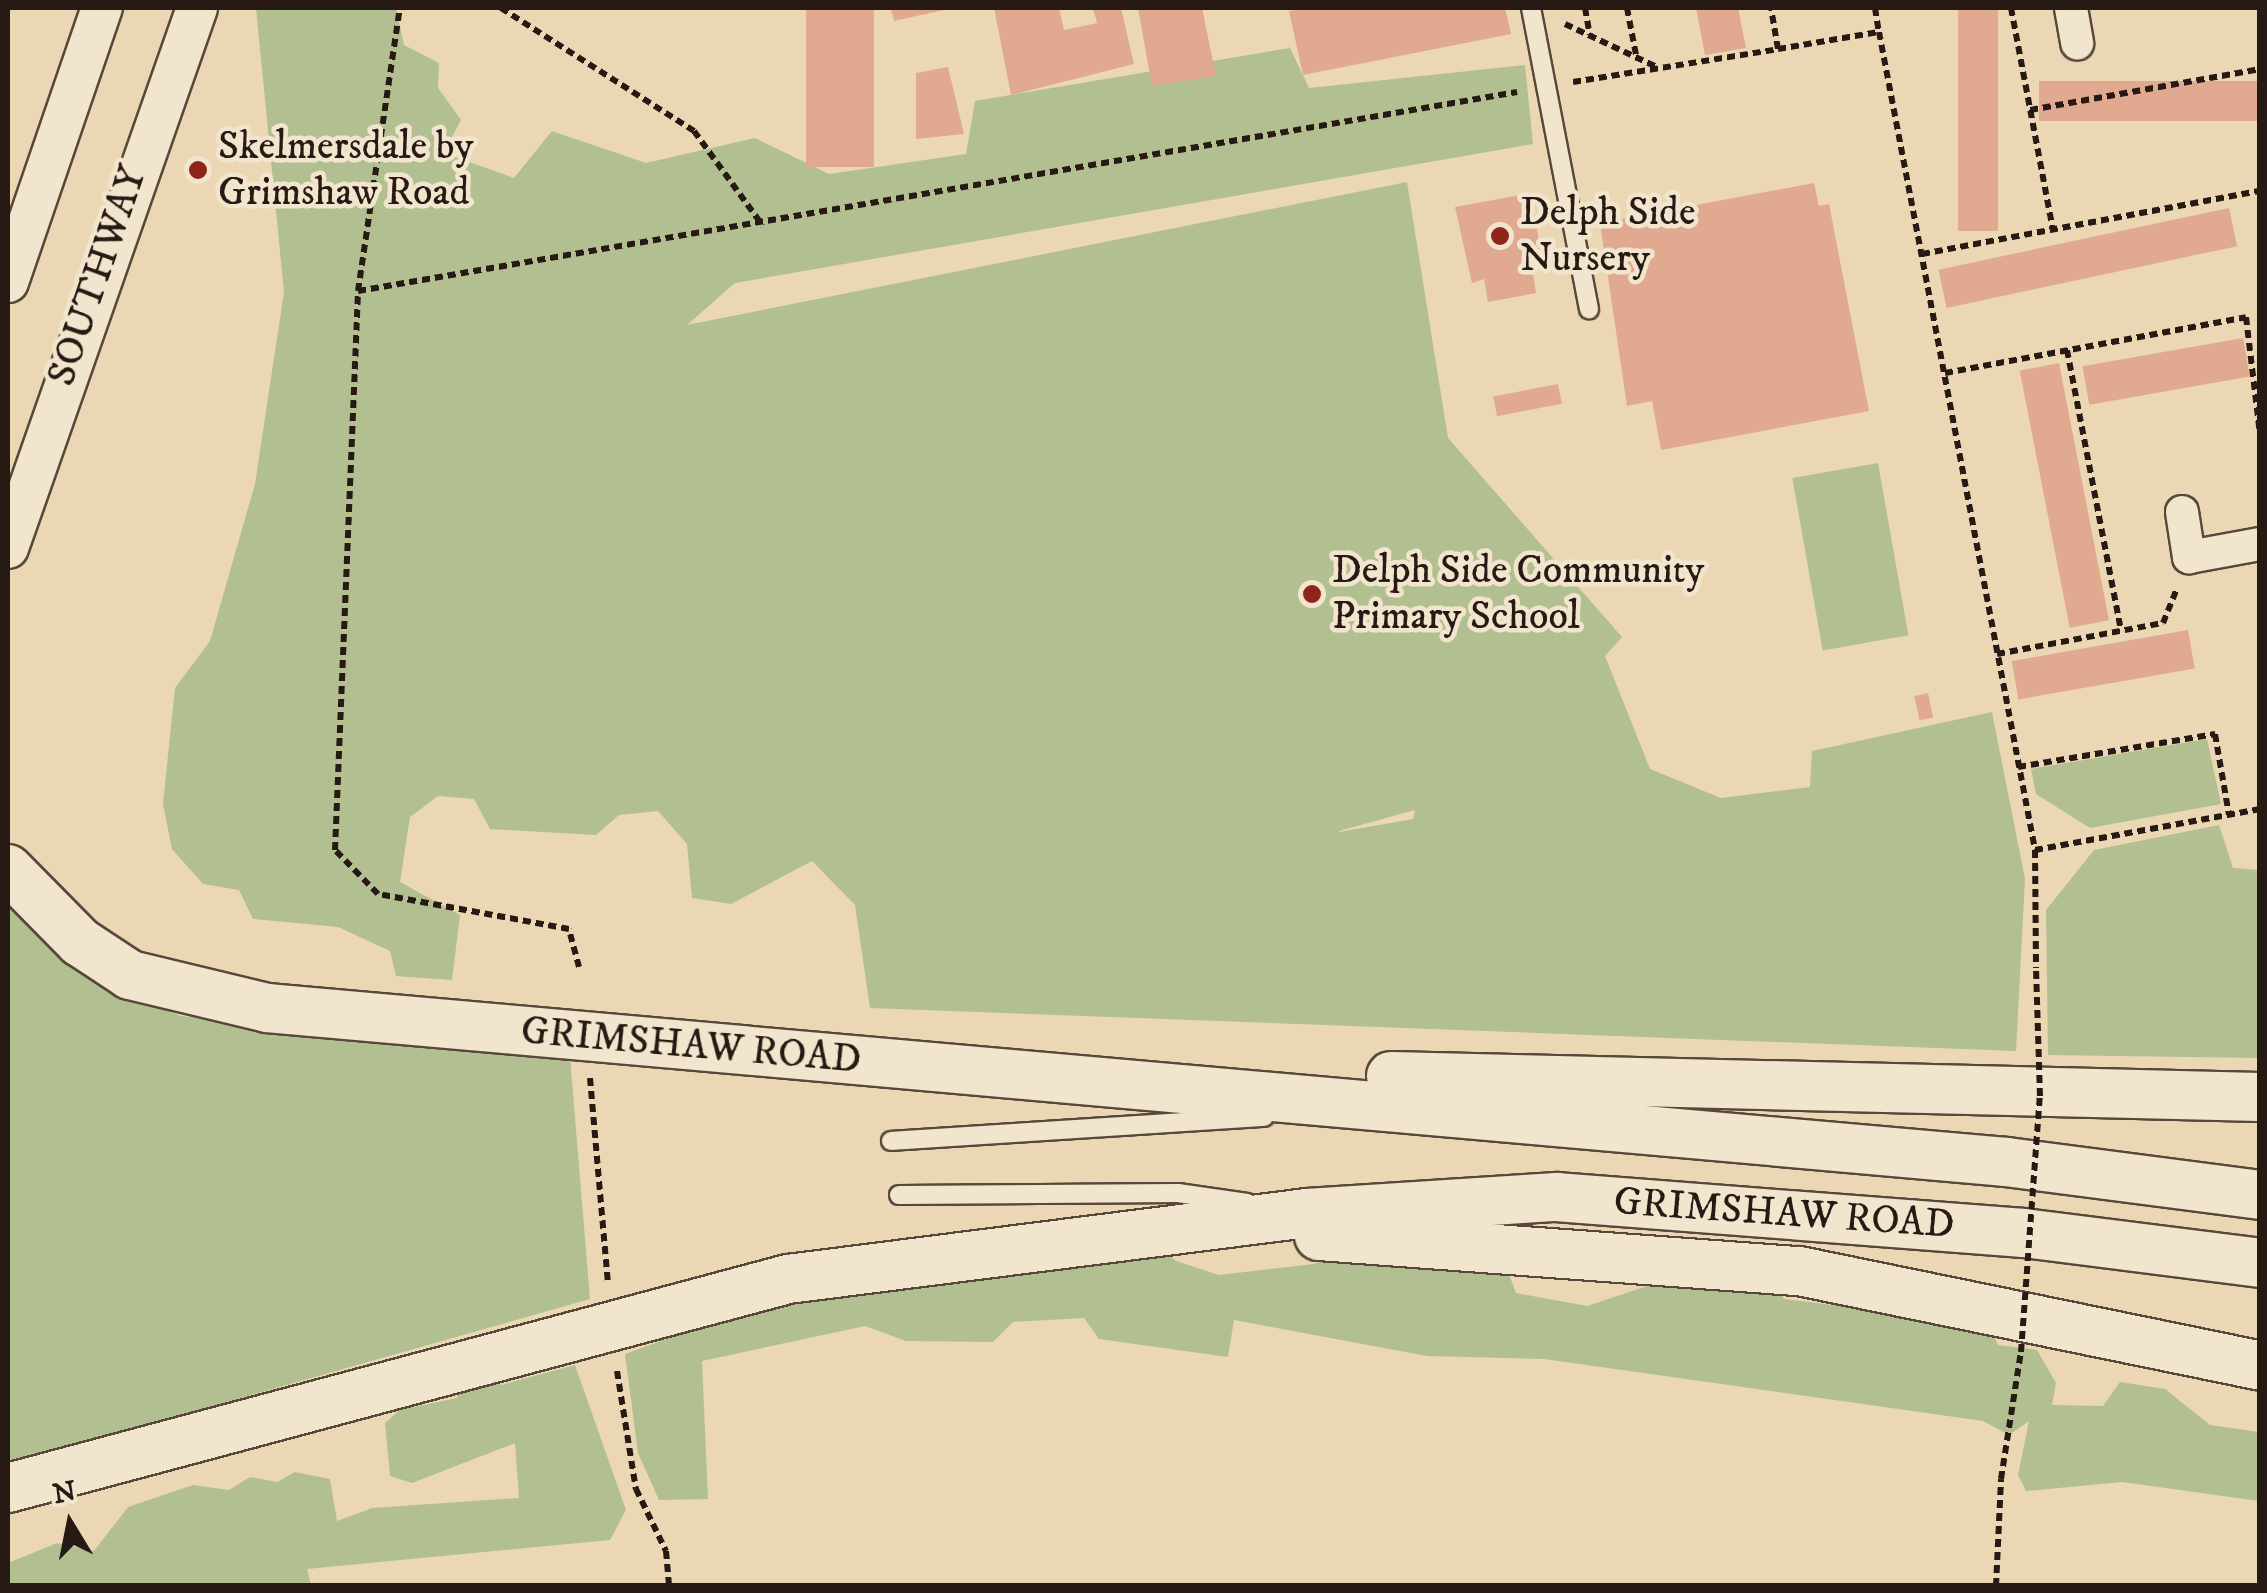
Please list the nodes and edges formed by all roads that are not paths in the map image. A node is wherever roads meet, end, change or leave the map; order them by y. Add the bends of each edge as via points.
1 (102, 8) edge
2 (197, 8) edge
3 (2071, 8) edge
4 (1539, 11) edge
5 (2077, 43) dead end
6 (8, 282) edge
7 (1589, 309) dead end
8 (2182, 512) dead end
9 (2260, 544) edge
10 (8, 548) edge
11 (8, 869) edge
12 (903, 1065) junction
13 (2260, 1097) edge
14 (1418, 1107) junction
15 (891, 1141) dead end
16 (899, 1195) dead end
17 (2260, 1195) edge
18 (1307, 1212) junction
19 (1159, 1232) junction
20 (2260, 1264) edge
21 (2260, 1366) edge
22 (8, 1488) edge

1 - 6 street, SOUTHWAY
2 - 10 street, SOUTHWAY
3 - 5 street
4 - 7 lane via 1546,87
8 - 9 street via 2189,557
11 - 12 main road, GRIMSHAW ROAD via 80,942 183,994
12 - 13 main road
12 - 14 main road, GRIMSHAW ROAD
14 - 15 lane, GRIMSHAW ROAD
14 - 17 main road, GRIMSHAW ROAD via 2006,1162
16 - 18 lane, GRIMSHAW ROAD via 1178,1192
18 - 19 main road, GRIMSHAW ROAD
18 - 20 main road, GRIMSHAW ROAD via 1556,1196 2024,1232
19 - 21 main road via 1477,1241 1799,1271
19 - 22 main road, GRIMSHAW ROAD via 788,1279 646,1310

